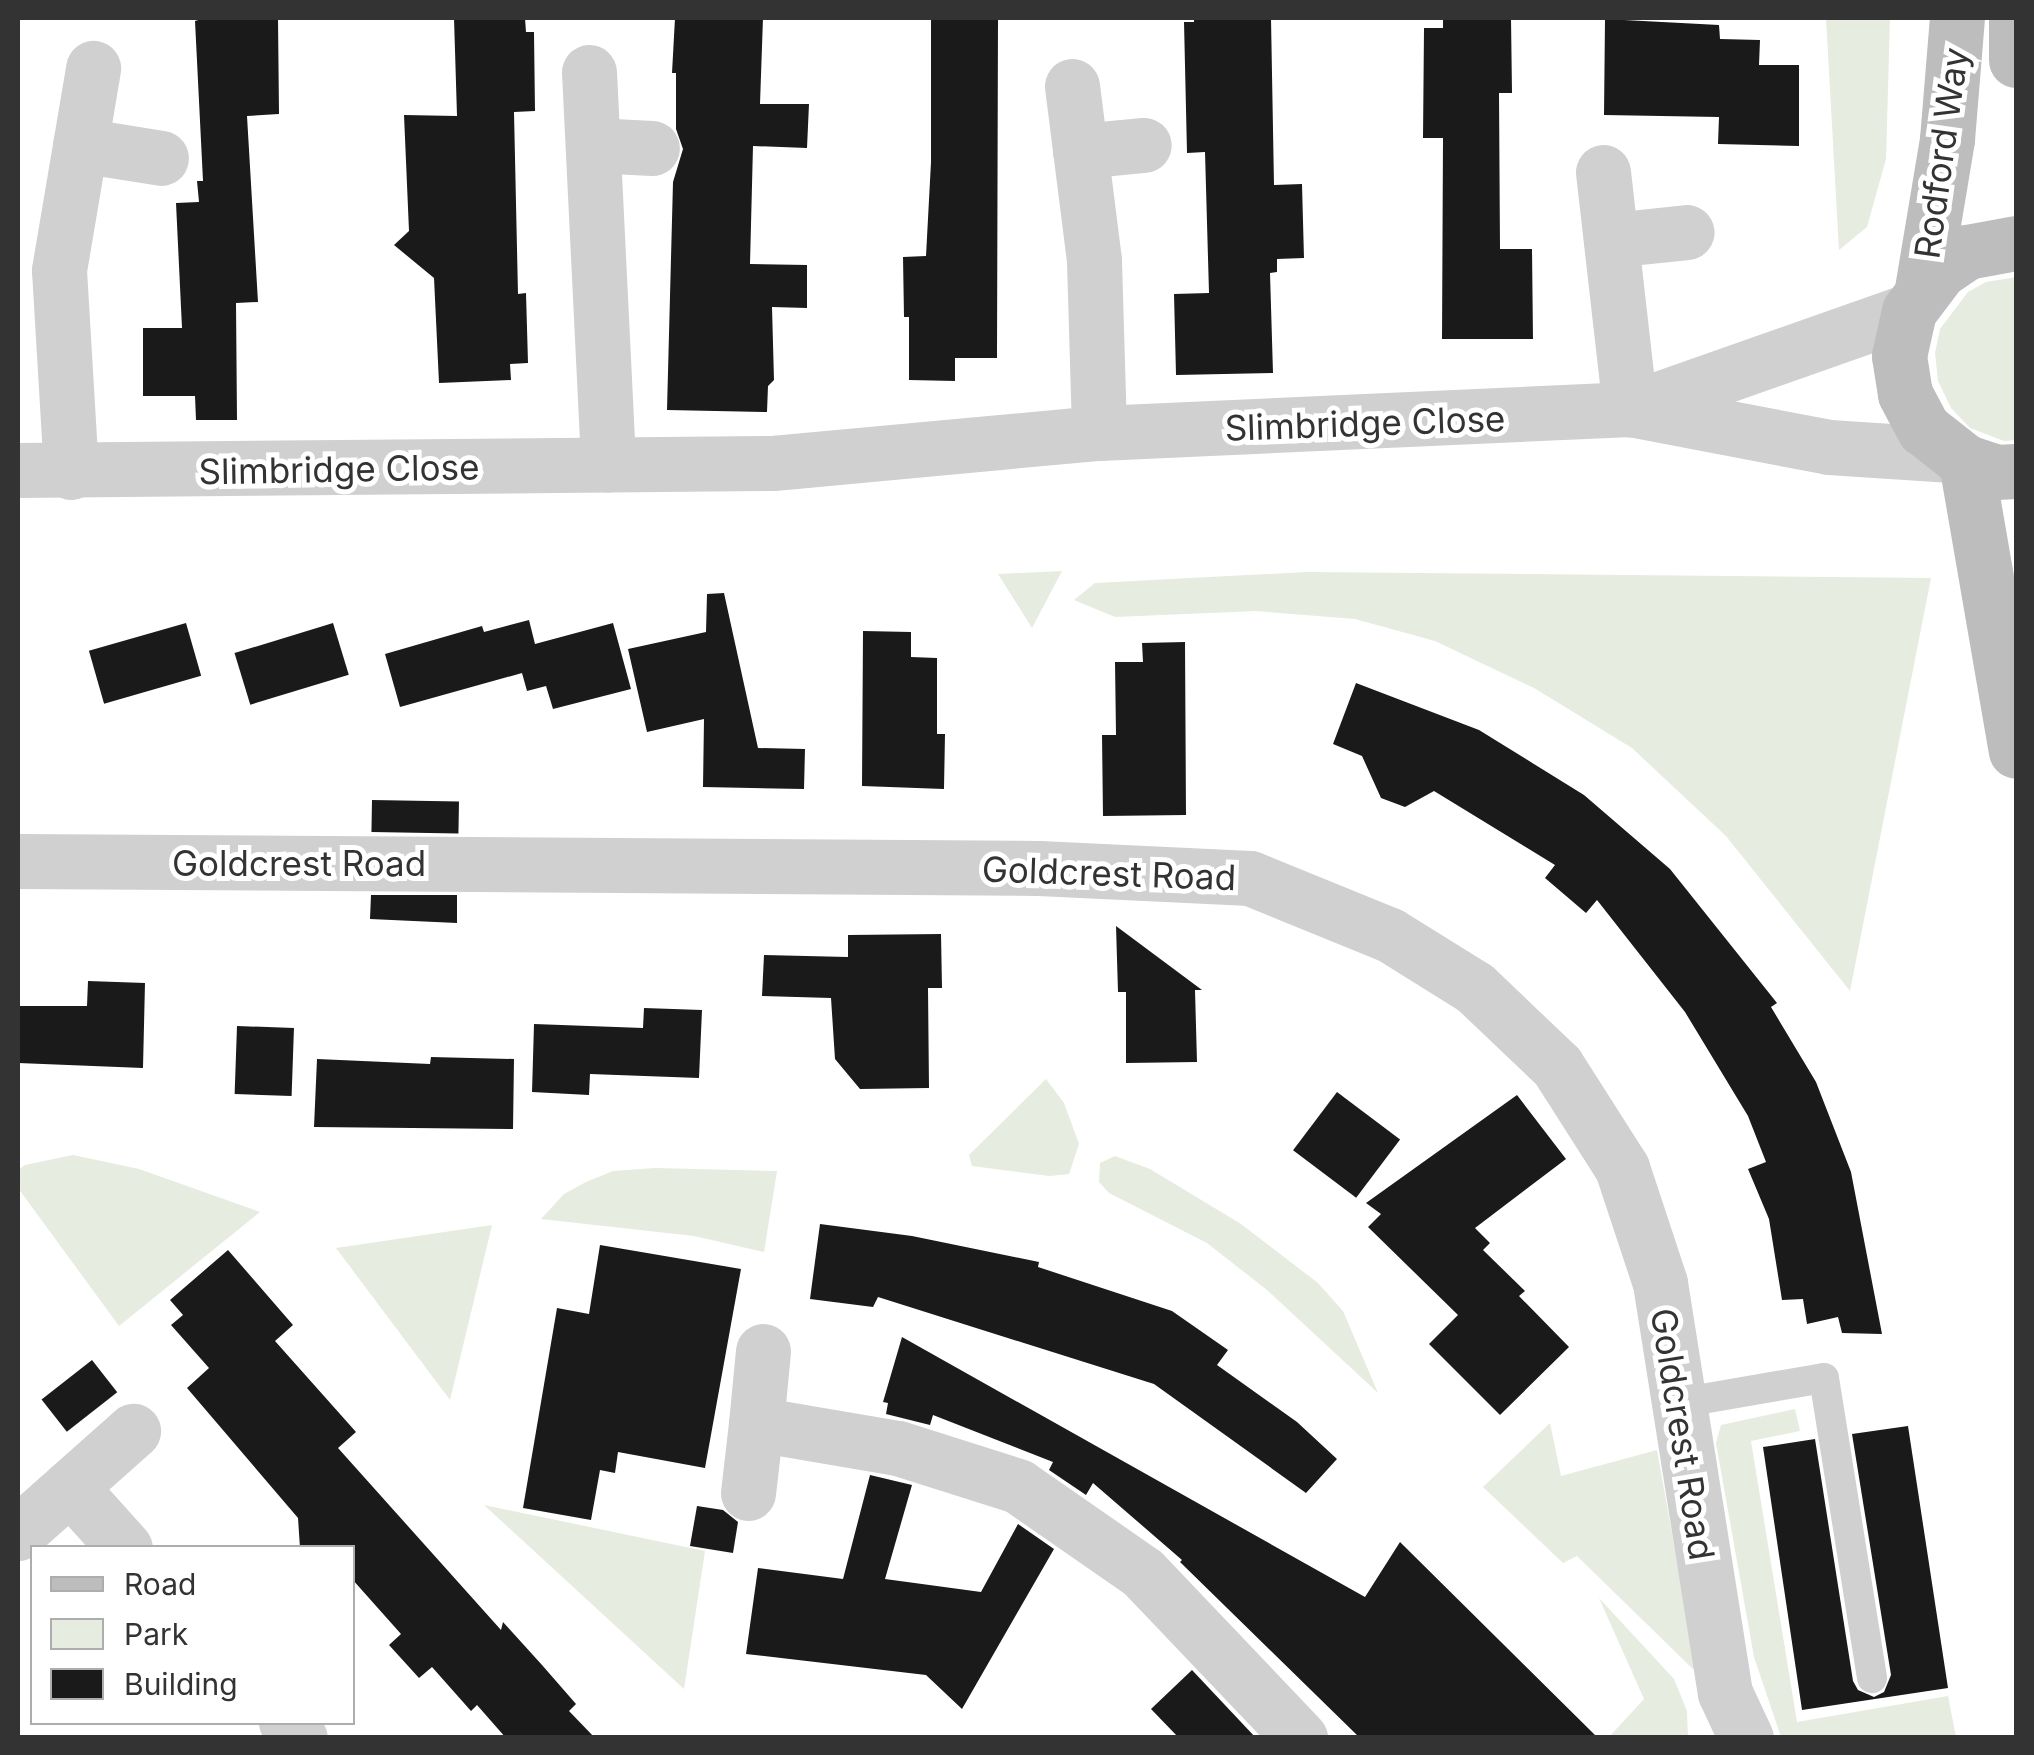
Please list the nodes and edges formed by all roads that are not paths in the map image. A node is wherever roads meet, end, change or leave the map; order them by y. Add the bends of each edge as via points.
1 (1958, 18) edge
2 (2016, 18) edge
3 (2016, 60) edge
4 (93, 68) dead end
5 (589, 72) dead end
6 (1072, 86) dead end
7 (1144, 144) dead end
8 (80, 145) junction
9 (593, 146) junction
10 (652, 148) dead end
11 (1080, 151) junction
12 (162, 158) dead end
13 (1603, 172) dead end
14 (1687, 232) dead end
15 (1611, 240) junction
16 (2016, 244) edge
17 (1916, 300) junction
18 (1630, 409) junction
19 (1099, 434) junction
20 (1978, 463) edge
21 (608, 466) junction
22 (18, 470) edge
23 (71, 472) junction
24 (2016, 751) edge
25 (18, 861) edge
26 (764, 1351) dead end
27 (1678, 1403) junction
28 (756, 1424) junction
29 (133, 1432) dead end
30 (70, 1487) junction
31 (748, 1492) dead end
32 (18, 1533) edge
33 (122, 1545) edge
34 (1872, 1678) dead end
35 (1300, 1738) edge
36 (1746, 1738) edge

1 - 17 street, Rodford Way via 1948,139
2 - 3 street, Rodford Way
4 - 8 street
5 - 9 street
6 - 11 street
7 - 11 street
8 - 12 street
8 - 23 street via 59,270
9 - 10 street
9 - 21 street
11 - 19 street via 1094,261
13 - 15 street
14 - 15 street
15 - 18 street
16 - 17 street via 1967,252
17 - 18 street, Slimbridge Close
17 - 20 street, Rodford Way via 1899,356 1905,394 1924,429
18 - 19 street, Slimbridge Close
18 - 20 street, Slimbridge Close via 1829,447
19 - 21 street, Slimbridge Close via 773,463
20 - 24 street
21 - 23 street, Slimbridge Close
22 - 23 street, Slimbridge Close
25 - 27 street, Goldcrest Road via 1040,868 1250,878 1390,935 1475,988 1557,1066 1622,1168 1660,1283
26 - 28 street
27 - 34 lane via 1824,1378
27 - 36 street, Goldcrest Road via 1725,1693
28 - 31 street
28 - 35 street via 898,1448 1018,1486 1143,1573
29 - 30 street
30 - 32 street
30 - 33 street

